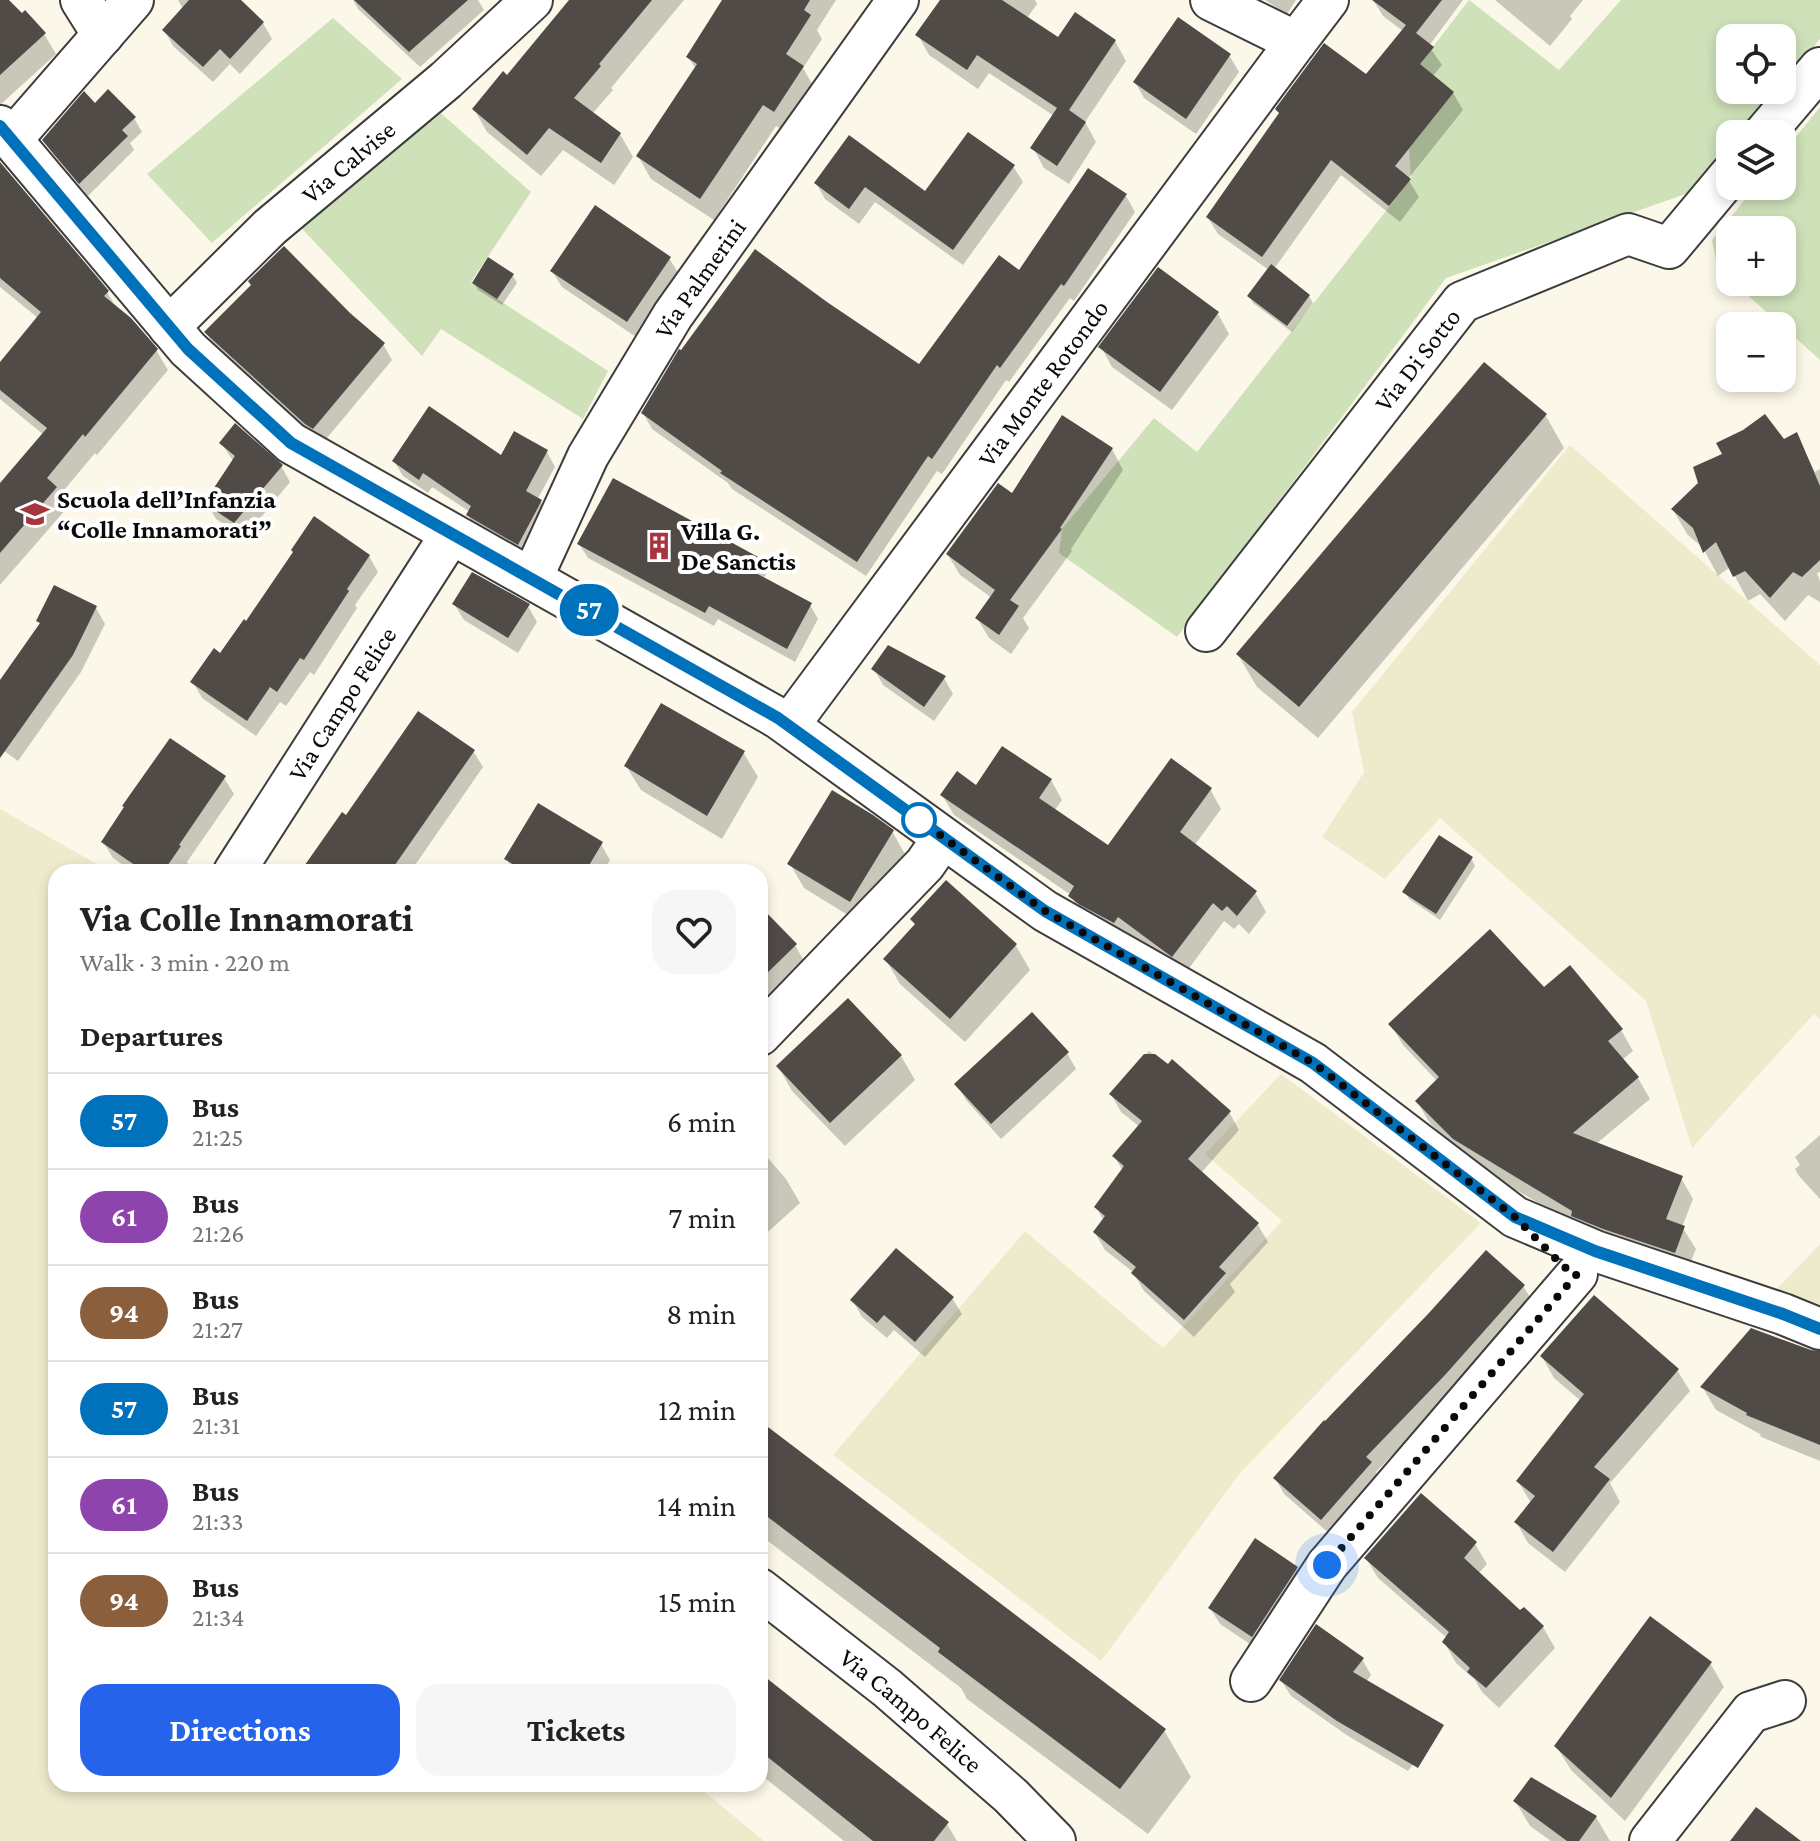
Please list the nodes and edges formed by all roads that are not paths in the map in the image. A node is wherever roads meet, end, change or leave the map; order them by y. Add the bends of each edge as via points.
1 (81, 0) edge
2 (133, 0) edge
3 (532, 0) edge
4 (898, 0) edge
5 (1211, 0) edge
6 (1328, 0) edge
7 (103, 35) junction
8 (1296, 42) junction
9 (1820, 68) edge
10 (1776, 120) edge
11 (6, 132) edge
12 (1716, 192) edge
13 (169, 327) junction
14 (451, 534) junction
15 (532, 578) junction
16 (1206, 631) dead end
17 (789, 725) junction
18 (943, 838) junction
19 (239, 864) edge
20 (768, 1027) edge
21 (1515, 1217) junction
22 (1577, 1274) junction
23 (1712, 1291) junction
24 (1820, 1329) edge
25 (768, 1595) edge
26 (1251, 1681) dead end
27 (1785, 1701) dead end
28 (1055, 1841) edge
29 (1650, 1841) edge

1 - 7 street
2 - 7 street
3 - 13 street, Via Calvise via 446,80 270,227
4 - 15 street, Via Palmerini via 673,315 588,456
5 - 8 street
6 - 8 street, Via Monte Rotondo
7 - 11 street
8 - 17 street, Via Monte Rotondo
9 - 10 street
11 - 13 street
12 - 16 street, Via Di Sotto via 1669,248 1628,234 1462,302
13 - 14 street via 291,443
14 - 15 street
14 - 19 street, Via Campo Felice
15 - 17 street
17 - 18 street
18 - 20 street via 925,864
18 - 21 street via 1045,911 1313,1063
21 - 22 street
21 - 23 street
22 - 23 street via 1697,1303
22 - 26 street via 1327,1565
23 - 24 street
25 - 28 street, Via Campo Felice via 887,1688
27 - 29 street via 1751,1712

